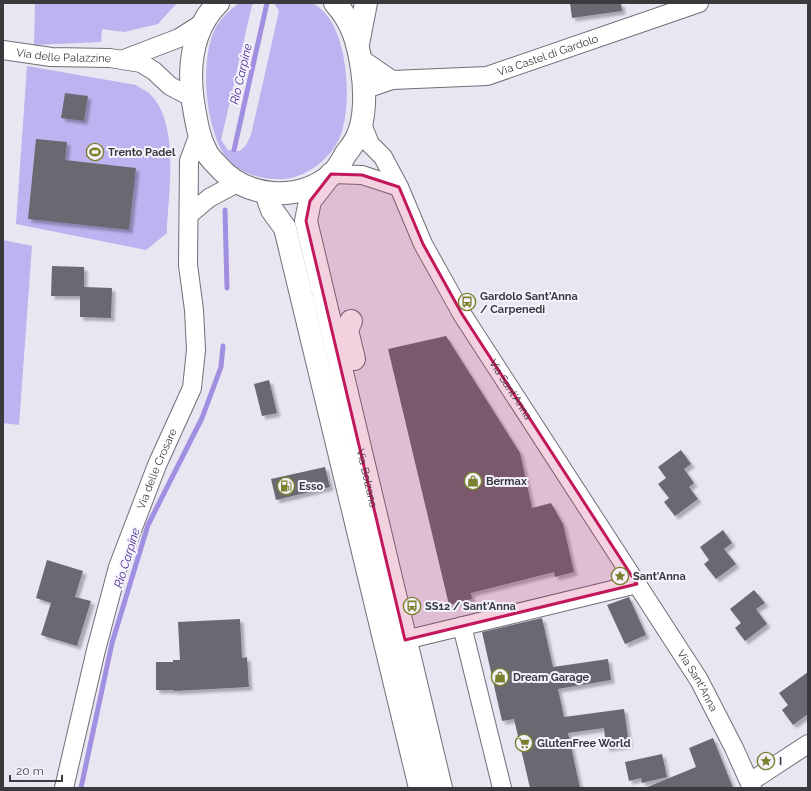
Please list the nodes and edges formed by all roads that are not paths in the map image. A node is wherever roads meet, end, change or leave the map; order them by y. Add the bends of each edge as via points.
1 (335, 3) edge
2 (366, 3) edge
3 (699, 3) edge
4 (212, 9) edge
5 (3, 50) edge
6 (359, 51) junction
7 (124, 59) junction
8 (392, 80) junction
9 (363, 90) junction
10 (193, 98) junction
11 (361, 122) junction
12 (199, 134) junction
13 (331, 174) junction
14 (237, 183) junction
15 (399, 187) junction
16 (266, 193) junction
17 (189, 215) junction
18 (352, 320) dead end
19 (362, 458) junction
20 (637, 584) junction
21 (462, 626) junction
22 (406, 640) junction
23 (808, 744) edge
24 (751, 785) edge
25 (64, 788) edge
26 (420, 788) edge
27 (441, 788) edge
28 (502, 788) edge

1 - 6 main road via 352,28
2 - 6 main road
3 - 8 street, Via Castel di Gardolo via 487,76
4 - 7 street, Via delle Palazzine via 179,38
4 - 10 main road via 193,50
5 - 7 street, Via delle Palazzine via 51,57
6 - 8 street
6 - 9 main road, Via Bolzano
7 - 10 street, Via delle Palazzine via 141,63 170,86
8 - 9 street, Via Castel di Gardolo
9 - 11 main road, Via Bolzano
10 - 12 main road
11 - 13 main road, Via Bolzano via 357,137
11 - 15 street, Via Sant'Anna via 370,144 383,157
12 - 14 main road via 206,153
12 - 17 street, Via delle Crosare via 189,161
13 - 15 street via 362,175
13 - 16 main road via 313,186 293,192
13 - 19 main road, Via Bolzano via 310,201 306,221
14 - 16 main road via 251,190
14 - 17 street via 209,198
15 - 20 street, Via Sant'Anna via 423,244 462,314
16 - 26 main road, Via Bolzano via 272,210 285,228
17 - 25 street, Via delle Crosare via 188,265 196,350 192,388 156,465 118,567
18 - 19 main road via 347,330 368,423
19 - 22 main road, Via Bolzano
20 - 21 street
20 - 24 street, Via Sant'Anna via 700,680
21 - 22 street
21 - 28 street
22 - 27 main road, Via Bolzano
23 - 24 street, Via Sant'Anna

